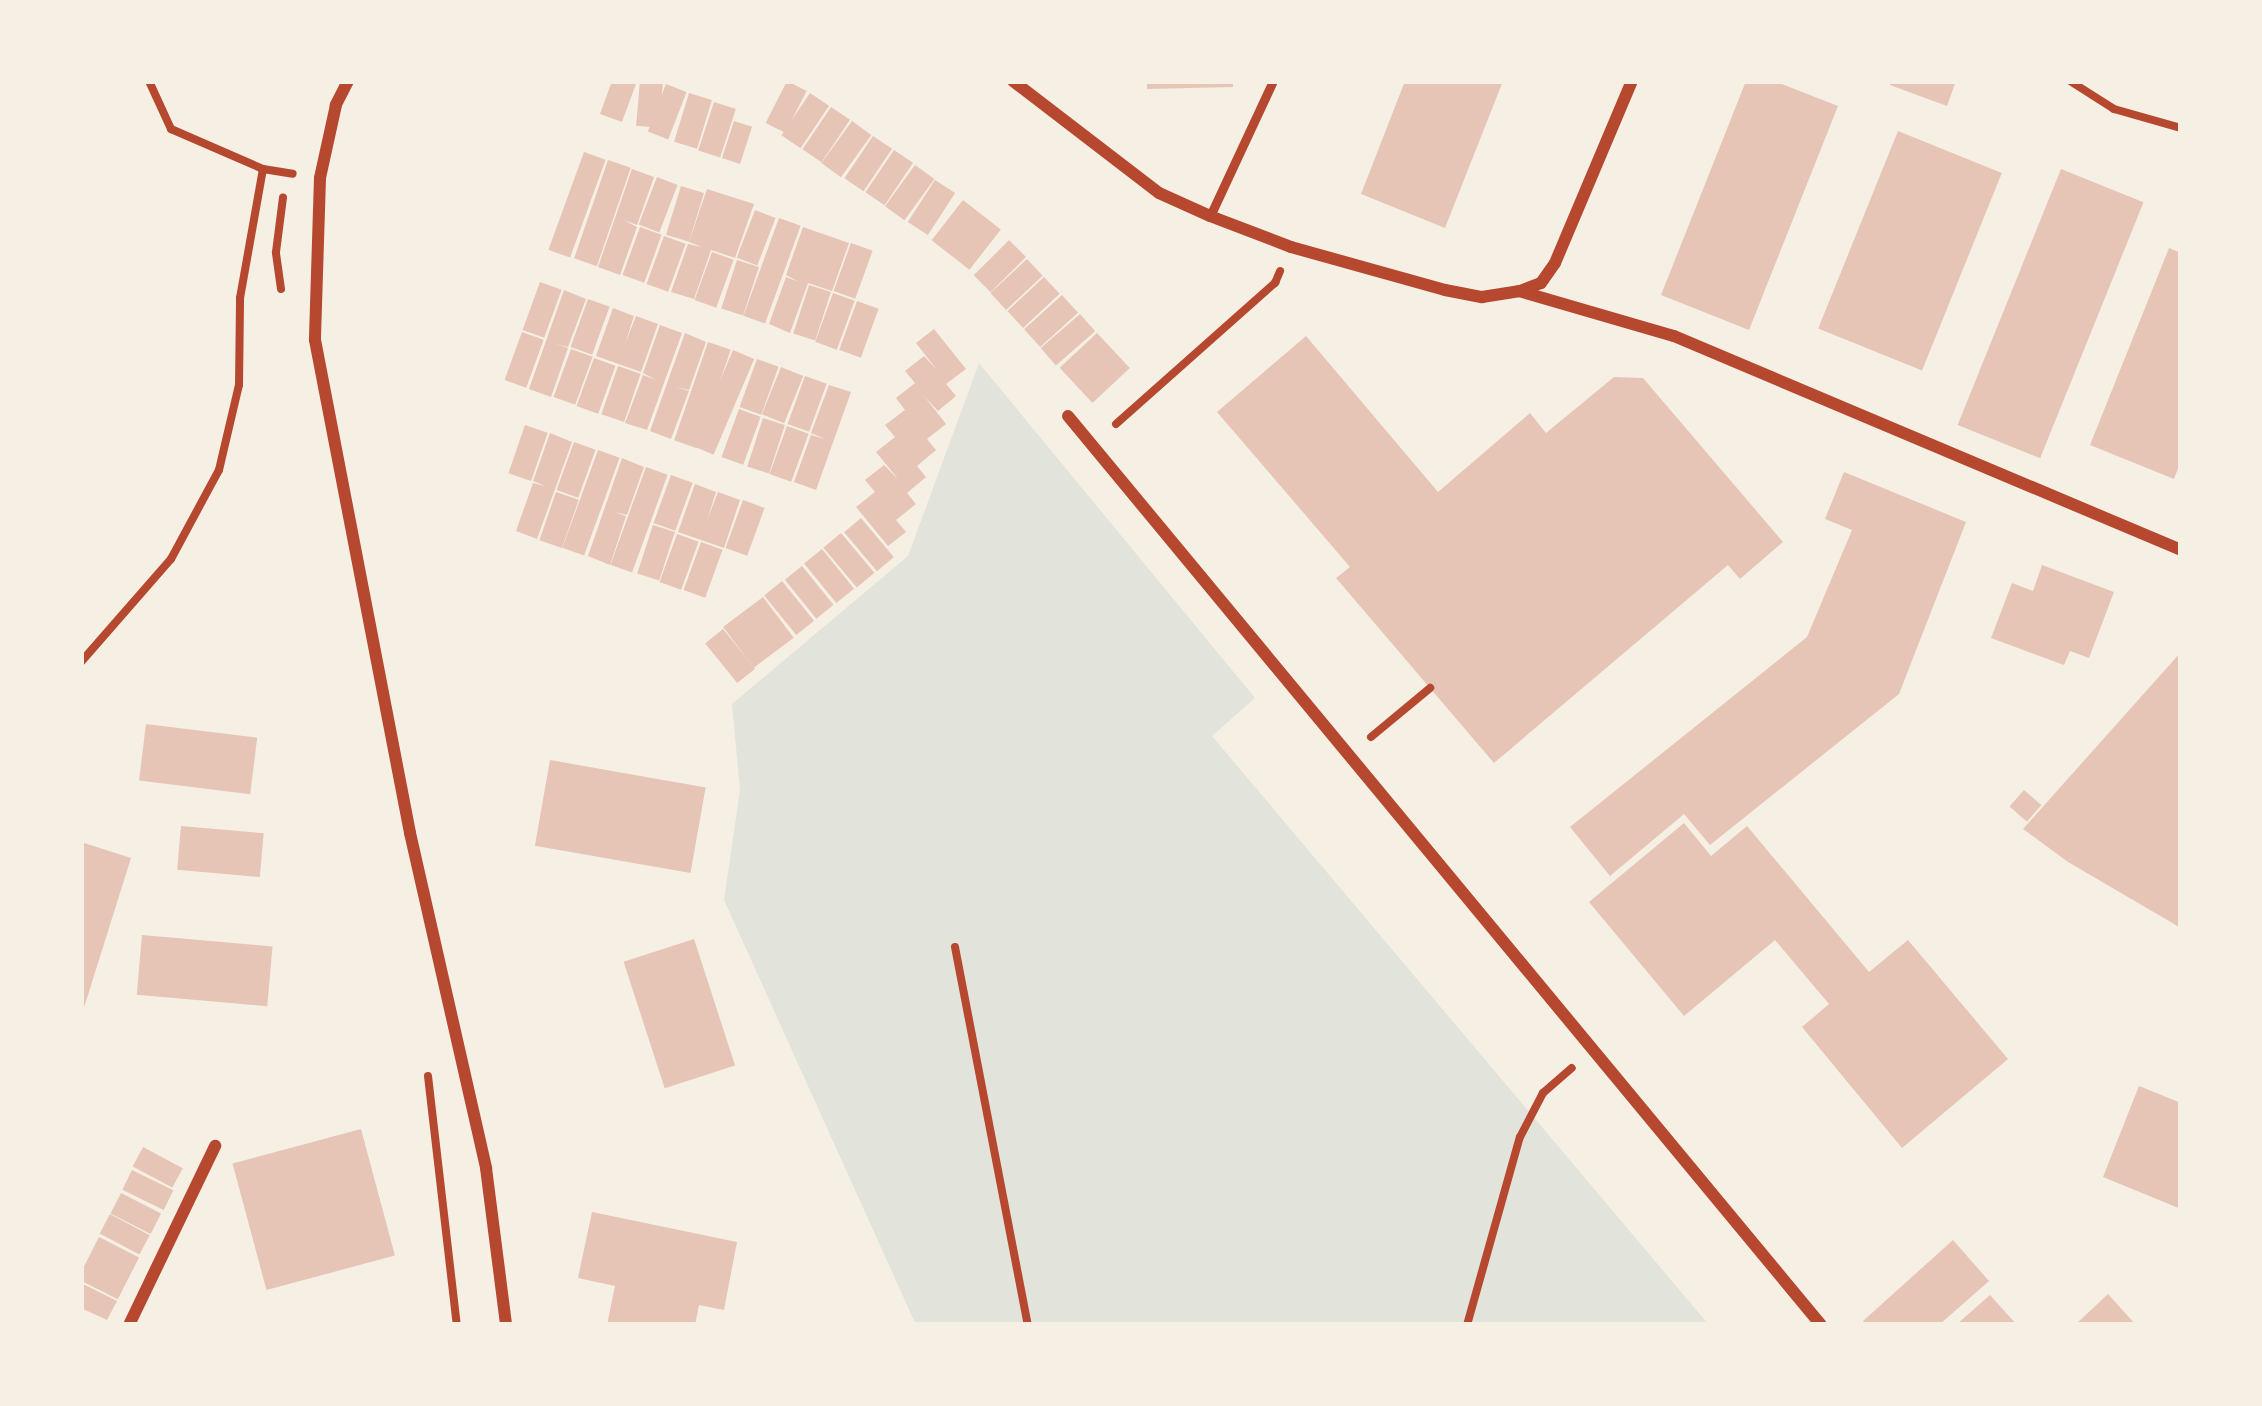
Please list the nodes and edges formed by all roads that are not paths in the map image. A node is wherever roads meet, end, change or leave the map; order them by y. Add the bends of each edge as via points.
1 (348, 81) edge
2 (1013, 81) edge
3 (1273, 81) edge
4 (1632, 81) edge
5 (1210, 216) junction
6 (1520, 290) junction
7 (1068, 416) dead end
8 (2181, 550) edge
9 (215, 1146) dead end
10 (129, 1325) edge
11 (506, 1325) edge
12 (1821, 1325) edge

1 - 11 street via 320,178 315,340 410,833 486,1168
2 - 5 street via 1159,193
3 - 5 lane
4 - 6 street via 1556,263 1541,283
5 - 6 street via 1444,290 1482,297
6 - 8 street via 1674,336
7 - 12 street
9 - 10 street

